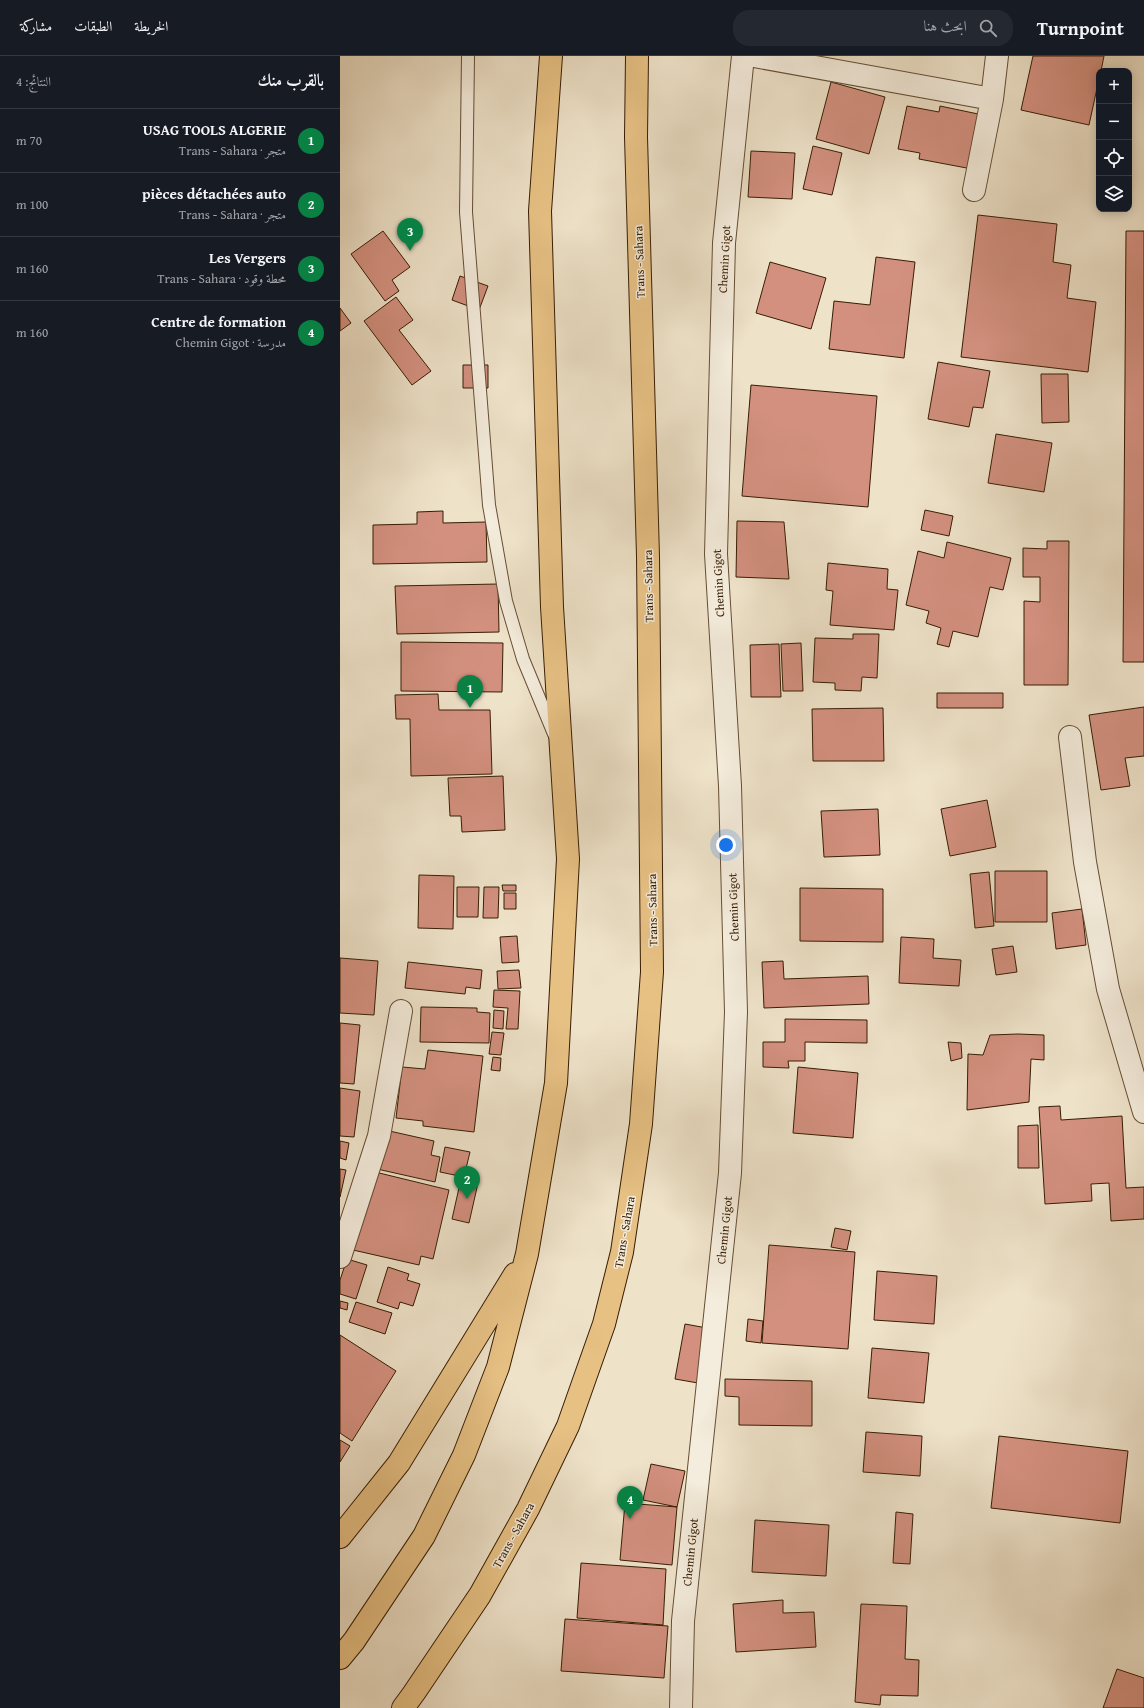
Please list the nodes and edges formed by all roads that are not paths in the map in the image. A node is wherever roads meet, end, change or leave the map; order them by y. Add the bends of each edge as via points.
1 (468, 56) edge
2 (551, 56) edge
3 (637, 56) edge
4 (743, 56) edge
5 (754, 56) edge
6 (997, 56) edge
7 (992, 99) junction
8 (974, 190) dead end
9 (1070, 737) dead end
10 (560, 749) junction
11 (401, 1012) dead end
12 (1144, 1112) edge
13 (527, 1254) junction
14 (340, 1257) edge
15 (340, 1538) edge
16 (340, 1658) edge
17 (402, 1708) edge
18 (681, 1708) edge

1 - 10 lane via 466,212 489,505 506,601 523,659
2 - 10 highway via 540,211 552,607
3 - 17 highway, Trans - Sahara via 636,137 648,556 652,972 641,1124 622,1252 604,1324 568,1426 528,1509 480,1595
4 - 18 street, Chemin Gigot via 724,243 716,554 730,786 736,1012 731,1166 683,1621
5 - 7 street
6 - 7 street
7 - 8 street
9 - 12 street via 1085,862 1108,989
10 - 13 highway via 568,859 556,1083
11 - 14 street via 379,1136
13 - 15 highway via 399,1463
13 - 16 highway via 498,1367 464,1455 424,1536

